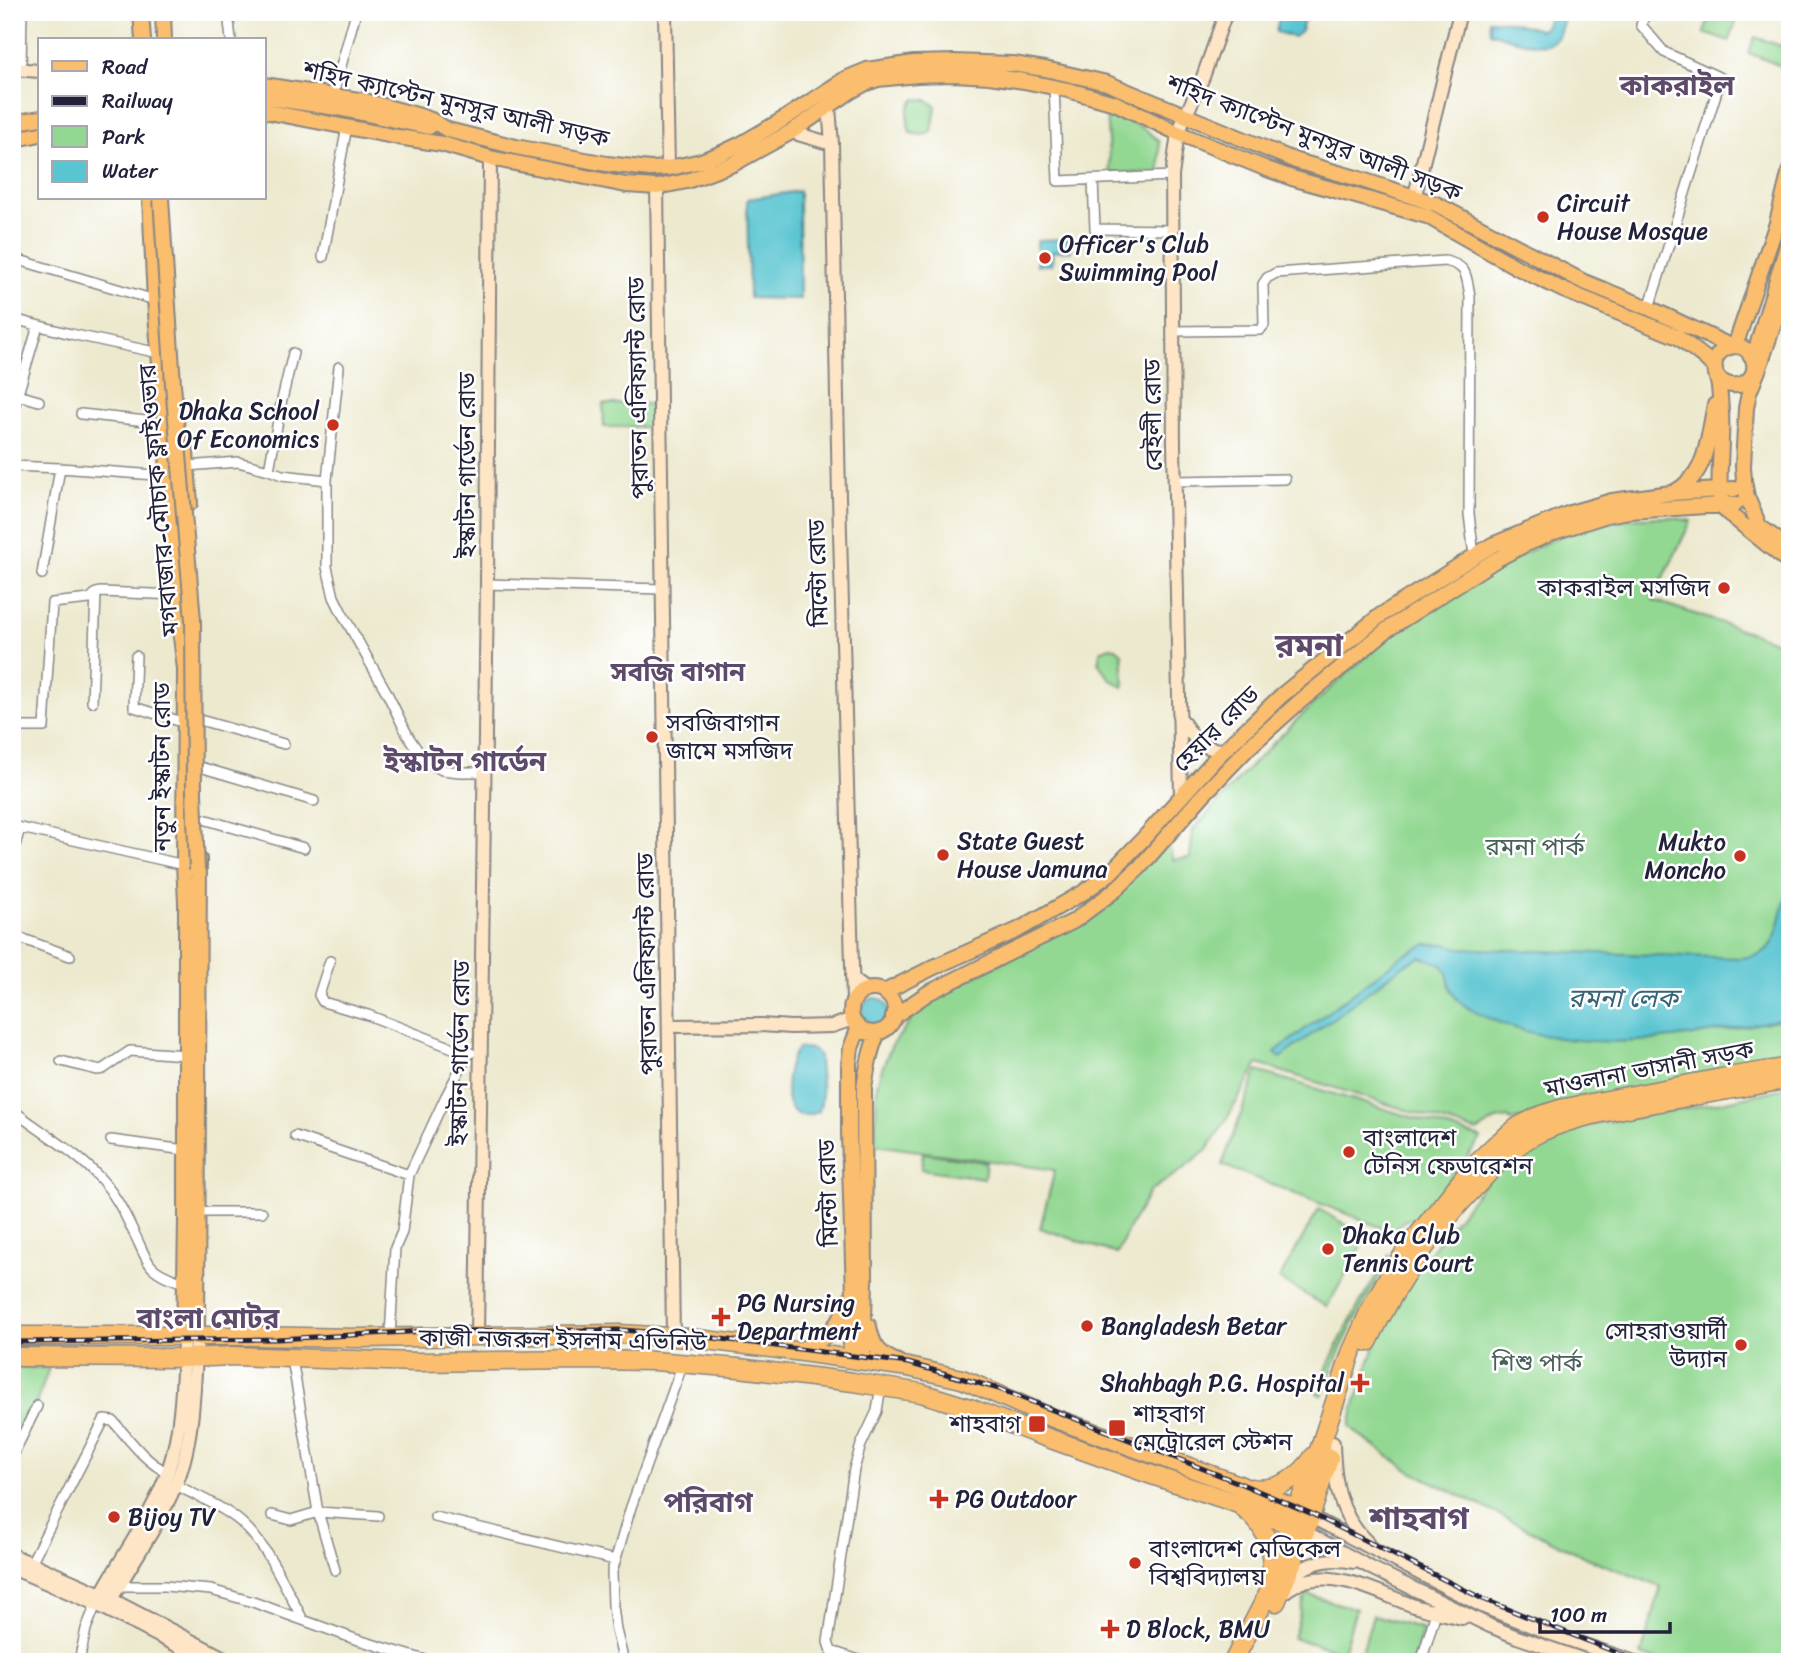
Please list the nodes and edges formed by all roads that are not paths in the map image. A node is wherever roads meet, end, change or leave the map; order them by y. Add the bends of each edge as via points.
1 (22, 12) edge
2 (142, 12) edge
3 (156, 12) edge
4 (163, 12) edge
5 (228, 12) edge
6 (356, 12) edge
7 (666, 12) edge
8 (1226, 12) edge
9 (1460, 12) edge
10 (1646, 12) edge
11 (144, 38) edge
12 (157, 38) edge
13 (164, 38) edge
14 (231, 38) edge
15 (954, 68) junction
16 (17, 69) edge
17 (38, 71) edge
18 (266, 85) edge
19 (1054, 88) junction
20 (333, 95) junction
21 (266, 97) edge
22 (826, 100) junction
23 (266, 105) edge
24 (266, 111) edge
25 (1186, 116) junction
26 (38, 118) edge
27 (12, 123) edge
28 (38, 126) edge
29 (347, 127) junction
30 (410, 128) junction
31 (12, 132) edge
32 (791, 132) junction
33 (1178, 133) junction
34 (38, 134) edge
35 (445, 137) junction
36 (12, 140) edge
37 (38, 140) edge
38 (832, 144) junction
39 (12, 146) edge
40 (490, 158) junction
41 (668, 169) junction
42 (1790, 170) edge
43 (1172, 176) junction
44 (1093, 180) junction
45 (657, 187) junction
46 (1415, 195) junction
47 (151, 200) edge
48 (151, 200) edge
49 (161, 200) edge
50 (167, 200) edge
51 (1172, 230) junction
52 (1789, 242) edge
53 (323, 257) dead end
54 (12, 258) edge
55 (1790, 276) edge
56 (155, 300) junction
57 (1649, 308) junction
58 (1744, 322) junction
59 (1683, 323) junction
60 (38, 326) junction
61 (1173, 331) junction
62 (12, 339) edge
63 (1733, 346) junction
64 (159, 353) junction
65 (176, 353) junction
66 (293, 353) dead end
67 (1753, 358) junction
68 (339, 367) dead end
69 (1718, 379) junction
70 (1748, 381) junction
71 (18, 395) junction
72 (39, 401) dead end
73 (12, 414) edge
74 (81, 414) dead end
75 (165, 423) junction
76 (12, 466) edge
77 (187, 466) junction
78 (60, 468) junction
79 (269, 470) junction
80 (169, 476) junction
81 (1285, 478) dead end
82 (327, 481) junction
83 (1175, 481) junction
84 (1727, 489) junction
85 (1671, 493) junction
86 (1729, 505) junction
87 (1684, 508) junction
88 (1760, 528) junction
89 (1767, 545) junction
90 (1790, 549) edge
91 (1474, 556) junction
92 (1790, 563) edge
93 (42, 574) dead end
94 (487, 584) junction
95 (1423, 588) junction
96 (662, 589) junction
97 (96, 593) junction
98 (178, 595) junction
99 (1430, 602) junction
100 (136, 656) dead end
101 (186, 669) junction
102 (185, 700) junction
103 (200, 700) junction
104 (92, 702) dead end
105 (1178, 716) junction
106 (192, 722) junction
107 (12, 727) edge
108 (284, 744) dead end
109 (1224, 750) junction
110 (200, 767) junction
111 (484, 772) junction
112 (1181, 798) junction
113 (314, 801) dead end
114 (200, 818) junction
115 (16, 827) edge
116 (304, 848) dead end
117 (12, 857) edge
118 (193, 873) junction
119 (12, 935) edge
120 (70, 956) dead end
121 (330, 961) dead end
122 (852, 976) junction
123 (867, 989) junction
124 (884, 992) junction
125 (853, 1001) junction
126 (893, 1017) junction
127 (856, 1023) junction
128 (836, 1025) junction
129 (669, 1026) junction
130 (878, 1031) junction
131 (851, 1048) junction
132 (474, 1052) junction
133 (186, 1055) junction
134 (61, 1060) dead end
135 (1790, 1068) edge
136 (1790, 1079) edge
137 (192, 1100) junction
138 (12, 1116) edge
139 (295, 1136) dead end
140 (111, 1140) dead end
141 (185, 1150) junction
142 (409, 1175) junction
143 (199, 1212) junction
144 (262, 1212) dead end
145 (198, 1270) junction
146 (860, 1280) junction
147 (186, 1284) junction
148 (191, 1330) junction
149 (12, 1336) edge
150 (248, 1336) junction
151 (477, 1336) junction
152 (390, 1338) junction
153 (673, 1338) junction
154 (795, 1351) junction
155 (12, 1357) edge
156 (190, 1358) junction
157 (292, 1359) junction
158 (856, 1359) junction
159 (682, 1363) junction
160 (908, 1367) junction
161 (853, 1382) junction
162 (881, 1386) junction
163 (37, 1406) dead end
164 (1329, 1441) junction
165 (12, 1457) edge
166 (167, 1472) junction
167 (176, 1485) junction
168 (1236, 1493) junction
169 (318, 1511) junction
170 (272, 1515) dead end
171 (378, 1516) dead end
172 (435, 1517) dead end
173 (1301, 1521) junction
174 (1377, 1551) junction
175 (12, 1555) edge
176 (615, 1560) junction
177 (31, 1563) junction
178 (12, 1567) edge
179 (1371, 1568) junction
180 (335, 1570) dead end
181 (119, 1586) junction
182 (1273, 1595) junction
183 (104, 1601) junction
184 (1436, 1612) junction
185 (303, 1620) junction
186 (1490, 1626) junction
187 (79, 1662) edge
188 (209, 1662) edge
189 (232, 1662) edge
190 (432, 1662) edge
191 (624, 1662) edge
192 (865, 1662) edge
193 (1233, 1662) edge
194 (1246, 1662) edge
195 (1421, 1662) edge
196 (1590, 1662) edge
197 (1635, 1662) edge

1 - 16 street
2 - 11 main road
3 - 12 main road
4 - 13 main road
5 - 14 street
6 - 20 street
7 - 41 main road
8 - 25 main road, বেইলী রোড
9 - 46 main road
10 - 57 street via 1641,25 1664,52 1721,78
15 - 19 main road, শহিদ ক্যাপ্টেন মুনসুর আলী সড়ক
15 - 22 main road, শহিদ ক্যাপ্টেন মুনসুর আলী সড়ক via 878,79
15 - 25 main road, শহিদ ক্যাপ্টেন মুনসুর আলী সড়ক via 1013,64 1076,75
16 - 17 main road
18 - 20 main road, শহিদ ক্যাপ্টেন মুনসুর আলী সড়ক
19 - 33 main road, শহিদ ক্যাপ্টেন মুনসুর আলী সড়ক via 1115,103
19 - 44 street via 1058,181
20 - 35 main road, শহিদ ক্যাপ্টেন মুনসুর আলী সড়ক via 407,111 430,120
21 - 30 main road via 337,108
22 - 32 main road, শহিদ ক্যাপ্টেন মুনসুর আলী সড়ক
22 - 38 main road, মিন্টো রোড
22 - 41 main road, শহিদ ক্যাপ্টেন মুনসুর আলী সড়ক via 741,144
23 - 30 main road
24 - 29 main road, শহিদ ক্যাপ্টেন মুনসুর আলী সড়ক
25 - 33 main road, বেইলী রোড
25 - 46 main road, শহিদ ক্যাপ্টেন মুনসুর আলী সড়ক via 1296,161
26 - 27 main road
28 - 31 main road
29 - 35 main road, শহিদ ক্যাপ্টেন মুনসুর আলী সড়ক
29 - 53 street
30 - 35 main road
32 - 38 main road
32 - 45 main road, শহিদ ক্যাপ্টেন মুনসুর আলী সড়ক via 733,164
33 - 43 main road, বেইলী রোড
33 - 69 main road, শহিদ ক্যাপ্টেন মুনসুর আলী সড়ক via 1292,178 1427,216 1563,290 1678,337 1706,358
34 - 36 main road
35 - 40 main road, শহিদ ক্যাপ্টেন মুনসুর আলী সড়ক
35 - 41 main road, শহিদ ক্যাপ্টেন মুনসুর আলী সড়ক via 607,164
37 - 39 main road
38 - 122 main road, মিন্টো রোড
40 - 45 main road, শহিদ ক্যাপ্টেন মুনসুর আলী সড়ক
40 - 94 main road, ইস্কাটন গার্ডেন রোড
42 - 58 main road
43 - 44 street
43 - 51 main road, বেইলী রোড
44 - 51 street via 1095,229
45 - 96 main road, পুরাতন এলিফ্যান্ট রোড
46 - 57 main road, শহিদ ক্যাপ্টেন মুনসুর আলী সড়ক via 1582,281
47 - 56 main road, নতুন ইস্কাটন রোড
48 - 101 main road, bridge via 186,596
49 - 118 main road, মগবাজার-মৌচাক ফ্লাইওভার, bridge via 194,620
50 - 65 main road, নতুন ইস্কাটন রোড
51 - 61 main road, বেইলী রোড
52 - 67 main road
54 - 56 street
55 - 70 main road
56 - 64 main road, নতুন ইস্কাটন রোড
57 - 59 main road, শহিদ ক্যাপ্টেন মুনসুর আলী সড়ক
58 - 59 main road via 1729,334
58 - 63 main road
59 - 63 main road, শহিদ ক্যাপ্টেন মুনসুর আলী সড়ক
60 - 62 street via 18,321
60 - 64 street
60 - 71 street
61 - 83 main road, বেইলী রোড
61 - 91 street via 1260,330 1264,326 1263,284 1276,273 1445,261 1457,264 1465,271 1470,296 1469,514
63 - 67 main road via 1746,349
63 - 69 main road via 1717,357
64 - 65 main road
64 - 75 main road, নতুন ইস্কাটন রোড
65 - 77 main road, নতুন ইস্কাটন রোড
66 - 79 street
67 - 70 main road via 1754,371
68 - 82 street
69 - 70 main road via 1729,385
69 - 84 main road
69 - 85 main road via 1704,458 1692,479
70 - 84 main road via 1738,402
70 - 88 main road via 1743,466 1747,497
71 - 72 street
71 - 73 street
74 - 75 street
75 - 80 main road, নতুন ইস্কাটন রোড
76 - 78 street
77 - 79 street via 238,463
77 - 103 main road, নতুন ইস্কাটন রোড
78 - 80 street
78 - 93 street
79 - 82 street
80 - 98 main road, নতুন ইস্কাটন রোড
81 - 83 street
82 - 111 street via 327,566 334,597 408,736 424,760 442,770
83 - 105 main road, বেইলী রোড
84 - 85 main road, হেয়ার রোড
84 - 86 main road
85 - 91 main road, হেয়ার রোড via 1612,501 1570,513
86 - 87 main road
86 - 88 main road
86 - 89 main road via 1728,513
87 - 89 main road via 1714,515
87 - 99 main road via 1629,511 1557,531 1497,559
88 - 90 main road
89 - 92 main road
91 - 95 main road, হেয়ার রোড
94 - 96 street
94 - 111 main road, ইস্কাটন গার্ডেন রোড
95 - 99 main road
95 - 109 main road, হেয়ার রোড via 1330,655
96 - 129 main road, পুরাতন এলিফ্যান্ট রোড
97 - 98 street
97 - 104 street
97 - 107 street via 90,599 52,603 44,727
98 - 101 main road, নতুন ইস্কাটন রোড
99 - 126 main road via 1388,629 1277,722 1202,796 1139,868 1090,910 928,993
100 - 106 street via 134,706
101 - 102 main road, নতুন ইস্কাটন রোড
102 - 103 main road
102 - 106 main road, নতুন ইস্কাটন রোড
103 - 106 main road, নতুন ইস্কাটন রোড
105 - 109 main road via 1199,743
105 - 112 main road, বেইলী রোড
106 - 108 street
106 - 110 main road, নতুন ইস্কাটন রোড
106 - 118 main road, নতুন ইস্কাটন রোড
109 - 112 main road, হেয়ার রোড
110 - 113 street
110 - 114 main road, নতুন ইস্কাটন রোড
111 - 132 main road, ইস্কাটন গার্ডেন রোড
112 - 124 main road, হেয়ার রোড via 1110,873 1084,892 1018,930
114 - 116 street
114 - 118 main road, নতুন ইস্কাটন রোড
115 - 117 street
115 - 118 street
118 - 133 main road, নতুন ইস্কাটন রোড via 186,902
118 - 137 main road, নতুন ইস্কাটন রোড
119 - 120 street
121 - 132 street via 319,995 323,1002
122 - 123 main road
122 - 125 main road, মিন্টো রোড
123 - 124 main road
123 - 125 main road
124 - 126 main road via 893,1003
125 - 127 main road
126 - 130 main road
127 - 128 main road
127 - 130 main road via 865,1031
127 - 131 main road, মিন্টো রোড
128 - 129 main road
128 - 131 main road via 846,1032
129 - 153 main road, পুরাতন এলিফ্যান্ট রোড
130 - 146 main road, মিন্টো রোড via 864,1088
131 - 146 main road, মিন্টো রোড via 849,1133
132 - 142 street via 446,1096
132 - 151 main road, ইস্কাটন গার্ডেন রোড
133 - 134 street via 130,1051 97,1070
133 - 137 main road, নতুন ইস্কাটন রোড
135 - 164 highway, মাওলানা ভাসানী সড়ক via 1560,1109 1510,1132 1442,1202 1386,1281 1351,1353 1335,1399
136 - 164 highway, মাওলানা ভাসানী সড়ক via 1600,1113 1542,1131 1508,1153 1438,1231 1379,1318
137 - 141 main road, নতুন ইস্কাটন রোড
137 - 143 main road, নতুন ইস্কাটন রোড
138 - 147 street via 18,1115 62,1144 96,1174 123,1211 149,1264
139 - 142 street
140 - 141 street
141 - 147 main road, নতুন ইস্কাটন রোড
142 - 152 street via 402,1232 395,1248
143 - 144 street
143 - 145 main road, নতুন ইস্কাটন রোড
145 - 148 main road, নতুন ইস্কাটন রোড
145 - 150 main road via 205,1328 212,1333
146 - 154 main road via 838,1323 822,1339
146 - 158 main road, মিন্টো রোড
146 - 160 main road via 869,1286 869,1326 878,1350
147 - 148 main road, নতুন ইস্কাটন রোড
148 - 149 highway, কাজী নজরুল ইসলাম এভিনিউ
148 - 150 highway, কাজী নজরুল ইসলাম এভিনিউ
148 - 156 main road
150 - 152 highway, কাজী নজরুল ইসলাম এভিনিউ
151 - 152 highway, কাজী নজরুল ইসলাম এভিনিউ
151 - 153 highway, কাজী নজরুল ইসলাম এভিনিউ
153 - 154 highway, কাজী নজরুল ইসলাম এভিনিউ
154 - 158 highway, কাজী নজরুল ইসলাম এভিনিউ
155 - 156 highway, কাজী নজরুল ইসলাম এভিনিউ
156 - 157 highway, কাজী নজরুল ইসলাম এভিনিউ
156 - 166 main road
156 - 167 main road via 186,1450
157 - 159 highway, কাজী নজরুল ইসলাম এভিনিউ
157 - 169 street
158 - 160 highway, কাজী নজরুল ইসলাম এভিনিউ
158 - 161 highway
159 - 161 highway, কাজী নজরুল ইসলাম এভিনিউ
159 - 176 street
160 - 168 highway, কাজী নজরুল ইসলাম এভিনিউ via 962,1379
161 - 162 highway, কাজী নজরুল ইসলাম এভিনিউ
162 - 168 highway, কাজী নজরুল ইসলাম এভিনিউ via 970,1408 1152,1475
162 - 192 street via 877,1411 854,1469 828,1642 831,1651
163 - 165 street
164 - 168 highway via 1287,1482
164 - 173 highway, মাওলানা ভাসানী সড়ক
164 - 174 main road via 1343,1508 1359,1534
166 - 177 street via 139,1451 113,1421 104,1420
166 - 183 main road
167 - 181 main road
167 - 185 street via 245,1525
168 - 173 highway, কাজী নজরুল ইসলাম এভিনিউ
168 - 182 highway via 1269,1544
169 - 170 street via 291,1520
169 - 171 street
169 - 180 street
172 - 176 street
173 - 174 main road
173 - 179 main road
173 - 182 highway, মাওলানা ভাসানী সড়ক
174 - 197 main road via 1484,1607
175 - 177 main road
176 - 191 street via 611,1587
177 - 183 main road
178 - 183 main road
179 - 182 main road via 1349,1561 1314,1563 1300,1569
179 - 186 main road
181 - 183 main road
181 - 185 street via 211,1590
182 - 184 main road via 1297,1583 1333,1578
182 - 193 highway
182 - 194 highway
183 - 187 street via 86,1629
183 - 188 main road
183 - 189 main road
184 - 186 main road
184 - 195 street
185 - 190 street
186 - 196 main road

